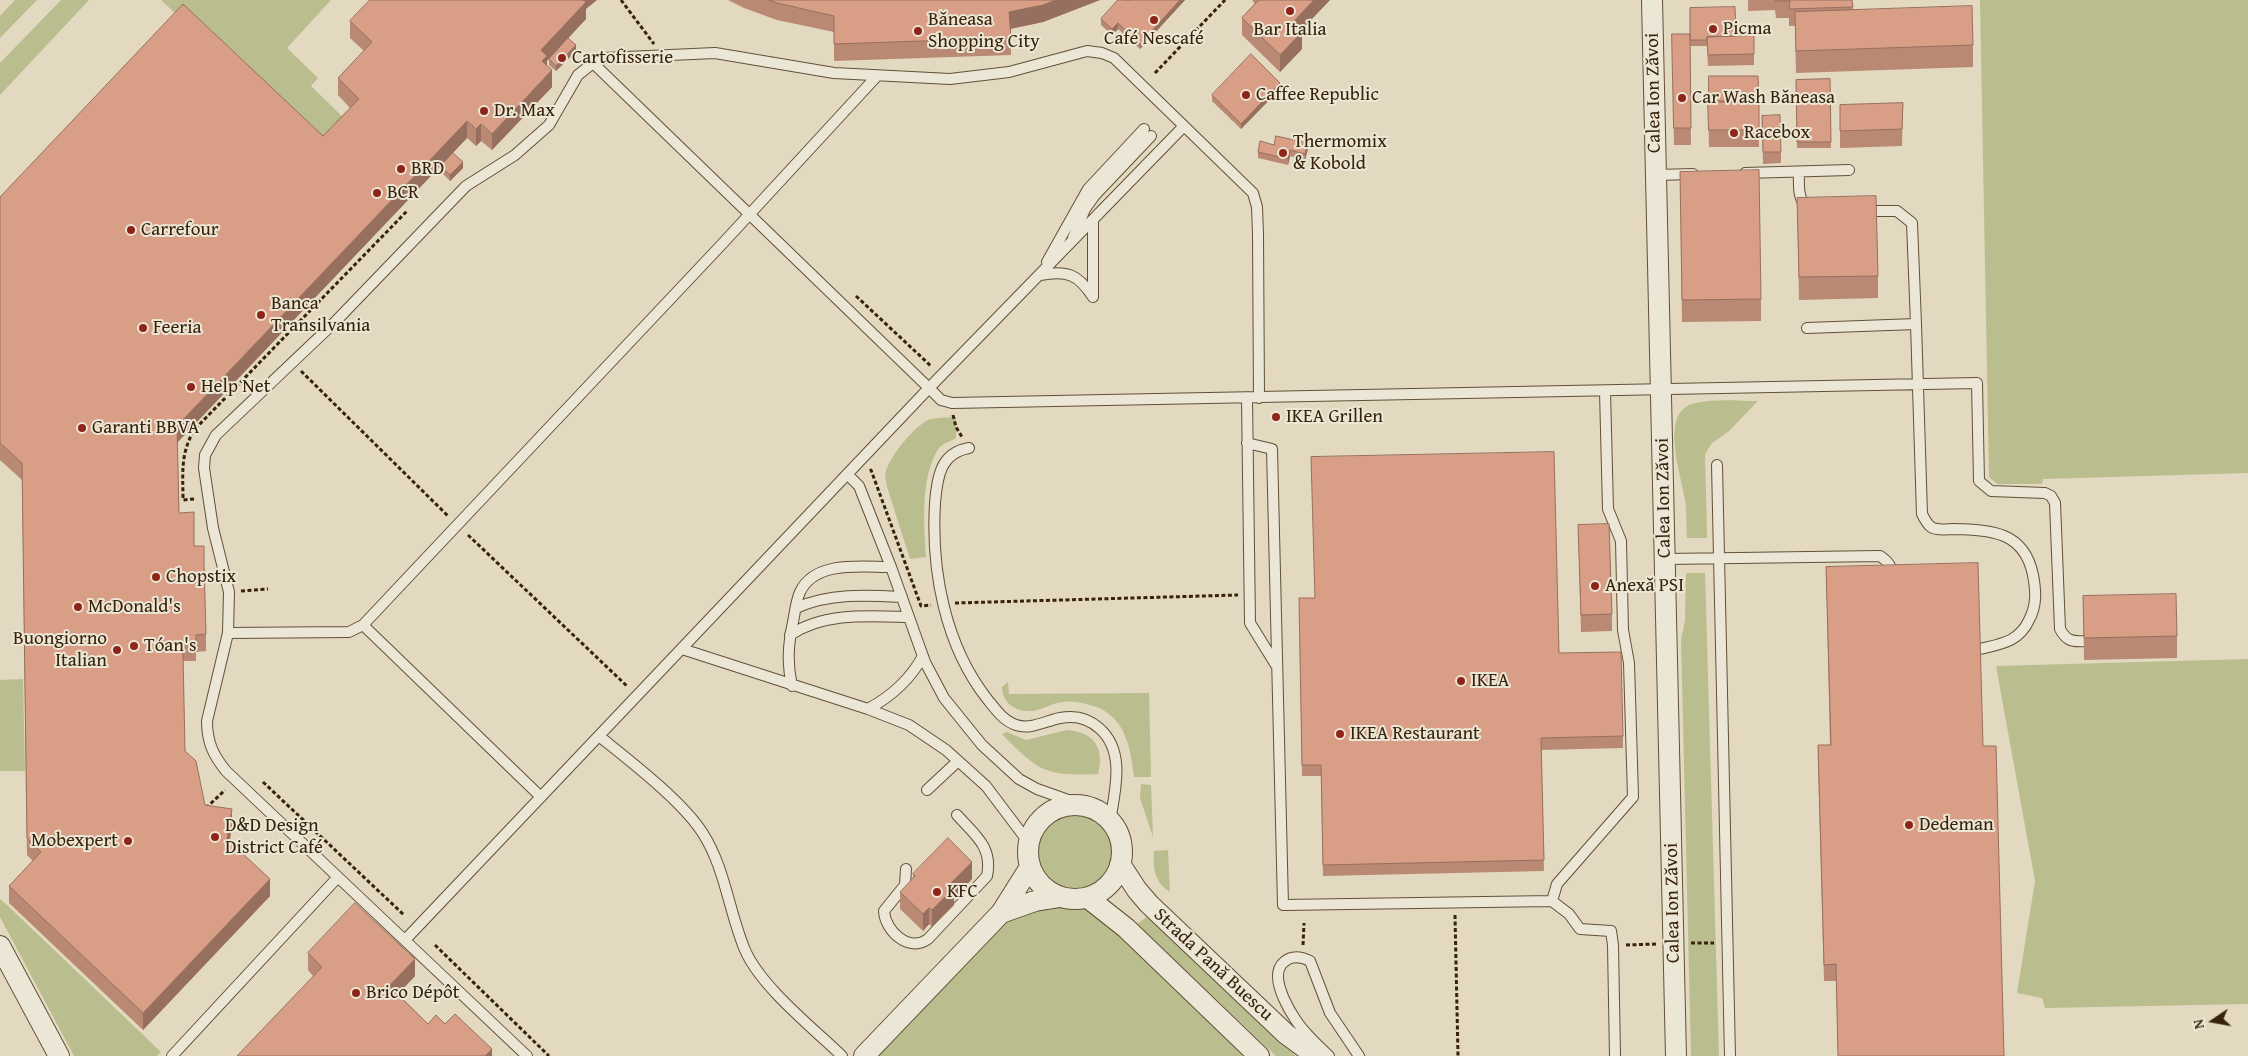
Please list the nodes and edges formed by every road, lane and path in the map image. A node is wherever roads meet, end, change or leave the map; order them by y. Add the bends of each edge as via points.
1 (622, 0) edge
2 (1225, 0) edge
3 (1652, 0) edge
4 (655, 46) dead end
5 (592, 63) junction
6 (1155, 73) dead end
7 (877, 76) junction
8 (1184, 126) junction
9 (1850, 170) dead end
10 (1799, 172) junction
11 (1736, 173) edge
12 (1706, 174) edge
13 (1656, 175) junction
14 (408, 210) dead end
15 (1852, 211) edge
16 (1815, 212) edge
17 (749, 214) junction
18 (1093, 220) junction
19 (1070, 243) junction
20 (1040, 275) junction
21 (1916, 324) junction
22 (1807, 328) dead end
23 (293, 363) junction
24 (1919, 384) junction
25 (929, 388) junction
26 (1662, 390) junction
27 (1605, 391) junction
28 (1247, 398) junction
29 (1259, 398) junction
30 (952, 413) dead end
31 (1247, 443) junction
32 (969, 448) joint
33 (1717, 465) dead end
34 (847, 474) junction
35 (868, 474) dead end
36 (183, 493) dead end
37 (194, 499) dead end
38 (448, 516) dead end
39 (468, 535) dead end
40 (1718, 558) junction
41 (1666, 559) junction
42 (891, 566) junction
43 (1893, 582) edge
44 (268, 589) dead end
45 (236, 592) dead end
46 (1238, 595) dead end
47 (902, 597) junction
48 (943, 603) junction
49 (796, 608) junction
50 (909, 617) junction
51 (363, 625) junction
52 (228, 633) junction
53 (790, 635) junction
54 (2084, 641) edge
55 (682, 649) junction
56 (1980, 649) edge
57 (923, 656) junction
58 (1277, 666) junction
59 (792, 686) junction
60 (630, 689) dead end
61 (868, 709) junction
62 (599, 736) junction
63 (958, 760) junction
64 (263, 782) dead end
65 (225, 790) dead end
66 (927, 790) dead end
67 (541, 797) junction
68 (1084, 806) junction
69 (202, 811) edge
70 (957, 815) dead end
71 (1110, 821) junction
72 (1029, 842) junction
73 (1120, 864) junction
74 (1030, 866) junction
75 (906, 870) dead end
76 (338, 877) junction
77 (1060, 897) junction
78 (1088, 898) junction
79 (1552, 901) junction
80 (1455, 909) dead end
81 (1001, 913) junction
82 (404, 916) dead end
83 (1304, 923) dead end
84 (404, 940) junction
85 (435, 945) dead end
86 (0, 946) edge
87 (1303, 958) junction
88 (59, 1056) edge
89 (172, 1056) edge
90 (527, 1056) edge
91 (550, 1056) edge
92 (842, 1056) edge
93 (864, 1056) edge
94 (1259, 1056) edge
95 (1316, 1056) edge
96 (1329, 1056) edge
97 (1359, 1056) edge
98 (1458, 1056) edge
99 (1615, 1056) edge
100 (1676, 1056) edge
101 (1730, 1056) edge

1 - 4 path
2 - 6 path
3 - 13 street, Calea Ion Zăvoi
5 - 7 lane via 604,58 715,53 834,73
5 - 17 lane
5 - 23 lane via 578,75 549,125 515,155 466,186
7 - 8 lane via 979,77 1087,51 1102,52 1114,58
7 - 17 lane
8 - 18 lane
8 - 29 lane via 1247,185 1256,200
9 - 10 lane
10 - 11 lane
10 - 16 lane via 1802,202
12 - 13 lane
13 - 26 street, Calea Ion Zăvoi
14 - 23 path via 276,346
15 - 21 lane via 1897,211 1912,223
17 - 25 lane
17 - 51 lane
18 - 19 lane
18 - 20 lane via 1094,297 1083,282 1068,273
19 - 20 lane
19 - 20 lane via 1085,209 1147,133 1088,189
20 - 25 lane
21 - 22 lane
21 - 24 lane
23 - 38 path
23 - 52 lane via 216,435 205,455 206,488 229,592
24 - 26 lane
24 - 54 lane via 1977,383 1979,482 1991,491 2051,496 2055,503 2060,629 2072,642
24 - 56 lane via 1921,506 1926,520 1931,527 1938,529 1983,530 2010,538 2021,547 2032,572 2036,599 2024,630 2009,642
25 - 28 lane via 941,400 952,403
25 - 34 lane
26 - 27 lane
26 - 41 street, Calea Ion Zăvoi
27 - 29 lane
27 - 79 lane via 1608,509 1620,541 1623,630 1629,663 1633,797 1558,884
28 - 29 lane
28 - 31 lane
30 - 32 path via 956,427
31 - 58 lane via 1250,623
31 - 58 lane via 1272,450
32 - 48 lane via 956,450 946,460 937,485 934,536
33 - 40 lane
34 - 42 lane via 859,486
34 - 55 lane
35 - 48 path via 871,470 922,606
36 - 37 path via 183,500
39 - 60 path
40 - 41 lane
40 - 43 lane via 1880,556 1888,561
40 - 101 lane
41 - 100 street, Calea Ion Zăvoi
42 - 47 lane
42 - 49 lane via 837,568 819,573 800,592
44 - 45 path
46 - 48 path
47 - 49 lane via 825,598
47 - 50 lane
48 - 71 lane via 969,674 1006,720 1026,727 1073,716 1084,718 1103,731 1114,751 1116,769
49 - 53 lane
50 - 53 lane via 827,619 810,623
50 - 57 lane
51 - 52 lane via 349,632
51 - 67 lane
52 - 76 lane via 207,721 210,748 226,771
53 - 59 lane via 788,667
55 - 59 lane
55 - 62 lane
57 - 61 lane via 902,685
57 - 68 lane via 944,698 982,745 1008,770 1032,786
58 - 79 lane via 1283,905
59 - 61 lane
61 - 63 lane via 909,725
62 - 67 lane
62 - 92 lane via 696,823 711,848 745,950 757,971
63 - 66 lane
63 - 72 lane via 1001,804
64 - 82 path
65 - 69 path
67 - 84 lane
68 - 71 street
68 - 72 street via 1068,806 1048,814 1039,822
70 - 75 lane via 986,848 988,869 986,876 921,944 906,943 884,918 884,910 905,885
71 - 73 street via 1120,840
72 - 74 street
73 - 78 street via 1110,884
73 - 95 street, Strada Pană Buescu via 1149,904 1286,1034
74 - 77 street via 1037,880
74 - 81 street
76 - 84 lane
76 - 89 lane
77 - 78 street
77 - 81 street
78 - 94 street, Strada Pană Buescu via 1126,928
79 - 99 lane via 1569,914 1580,930 1610,931 1613,936
80 - 98 path
81 - 93 street
83 - 87 path
84 - 90 lane
85 - 91 path
86 - 88 street
87 - 96 lane via 1286,960 1277,972 1277,981 1305,1033
87 - 97 lane via 1310,961 1330,1013

